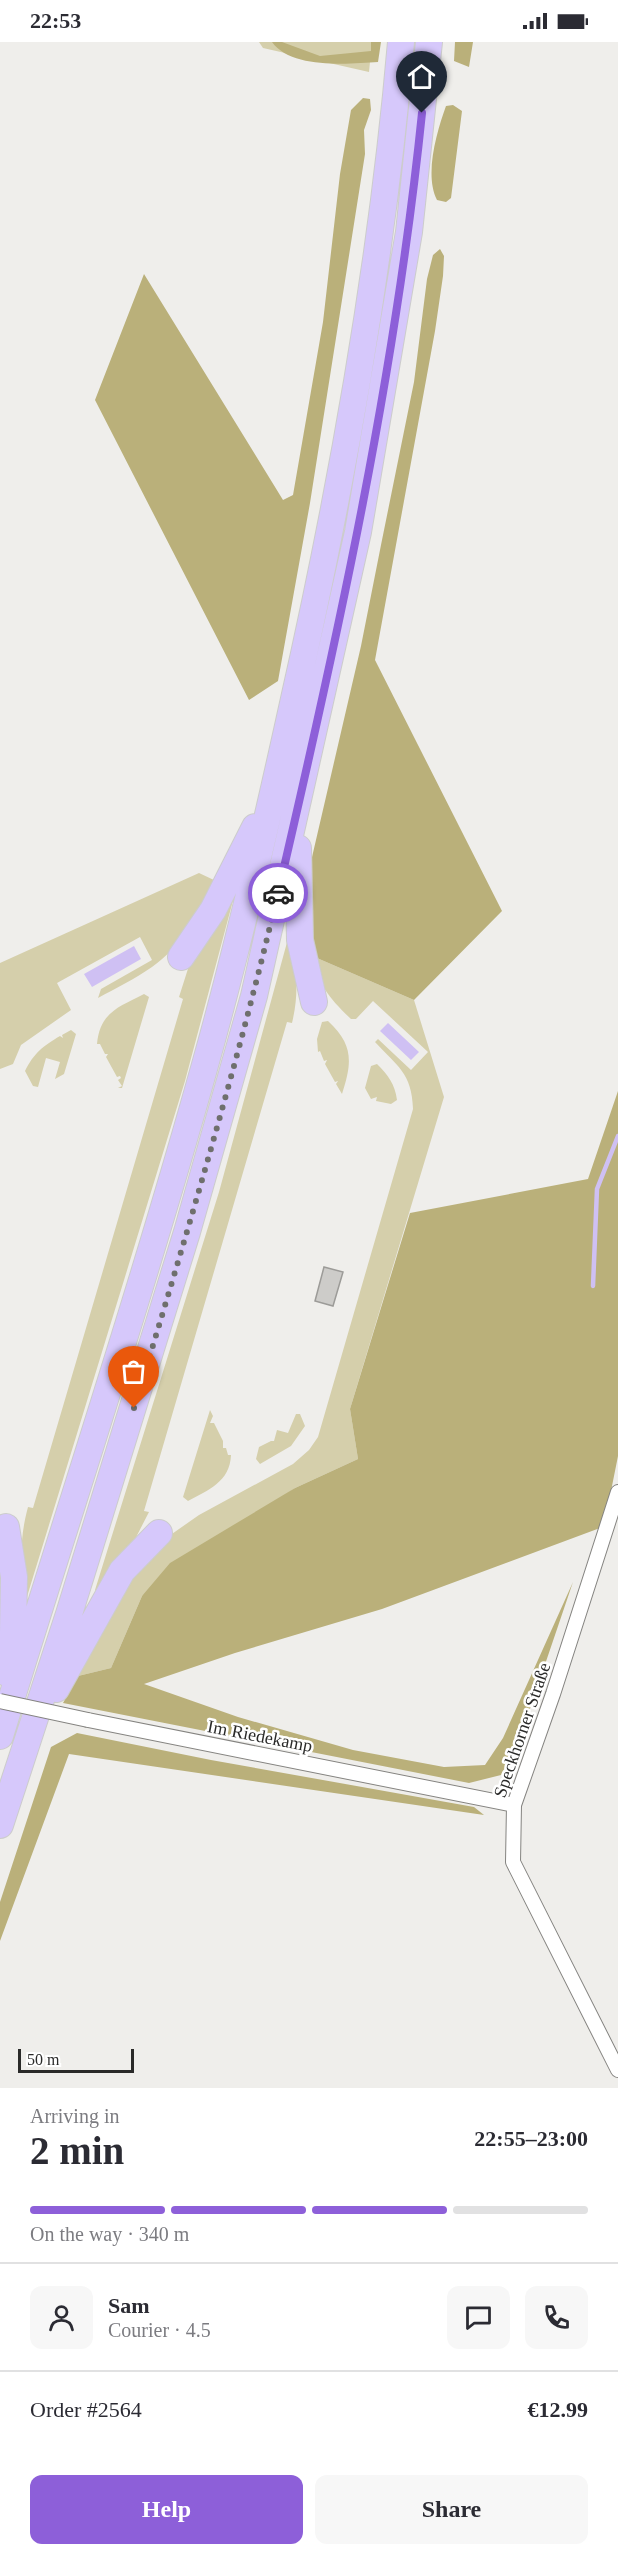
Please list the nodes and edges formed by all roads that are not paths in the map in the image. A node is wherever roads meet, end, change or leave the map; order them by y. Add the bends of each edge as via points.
1 (401, 42) edge
2 (429, 42) edge
3 (276, 784) junction
4 (297, 810) junction
5 (181, 957) dead end
6 (314, 1002) dead end
7 (617, 1499) edge
8 (6, 1527) dead end
9 (159, 1533) dead end
10 (0, 1701) edge
11 (0, 1735) edge
12 (28, 1735) junction
13 (514, 1805) junction
14 (0, 1825) edge
15 (618, 2070) edge

1 - 3 highway via 394,124 356,398
2 - 4 highway via 409,232 392,345 358,532
3 - 5 highway via 213,910
3 - 11 highway via 174,1172
4 - 6 highway via 300,940
4 - 12 highway via 254,996 188,1232
7 - 13 street, Speckhorner Straße
8 - 11 highway via 14,1577 13,1633
9 - 12 highway via 122,1571
10 - 13 street, Im Riedekamp, bridge
12 - 14 highway
13 - 15 street, Speckhorner Straße via 513,1862

